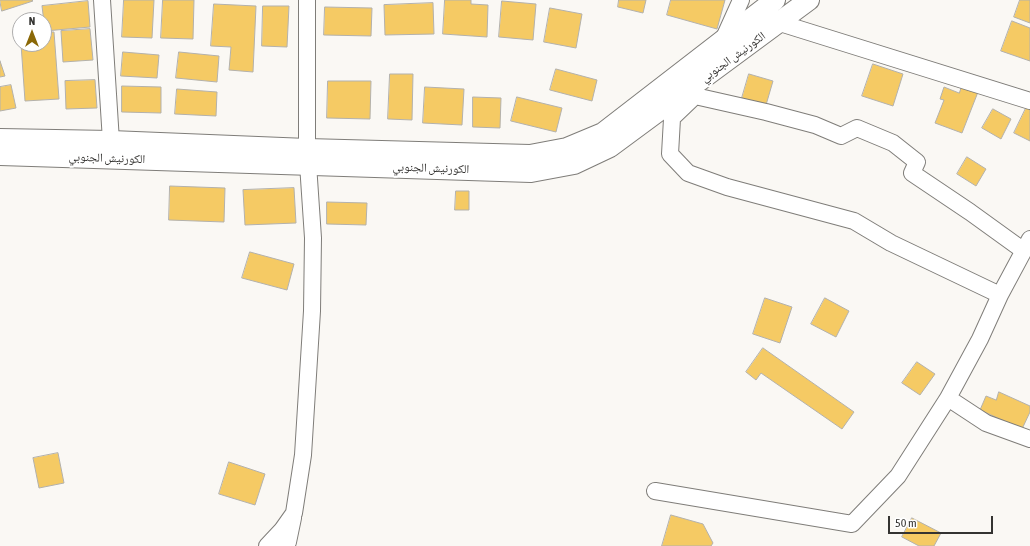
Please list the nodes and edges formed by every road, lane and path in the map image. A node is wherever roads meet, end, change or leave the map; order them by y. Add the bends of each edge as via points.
1 (102, 0) edge
2 (307, 0) edge
3 (741, 0) edge
4 (775, 0) edge
5 (809, 0) edge
6 (780, 23) junction
7 (723, 40) junction
8 (1030, 101) edge
9 (672, 110) junction
10 (0, 139) edge
11 (111, 141) junction
12 (0, 155) edge
13 (308, 156) junction
14 (1027, 245) edge
15 (1000, 295) junction
16 (948, 398) junction
17 (1030, 439) edge
18 (654, 491) dead end
19 (294, 513) junction
20 (288, 545) edge
21 (267, 546) edge

1 - 11 street
2 - 13 street
3 - 7 street
4 - 7 main road, الكورنيش الجنوبي
5 - 6 main road, الكورنيش الجنوبي
6 - 8 street
6 - 9 main road, الكورنيش الجنوبي
7 - 13 main road, الكورنيش الجنوبي via 602,133 567,148 530,155
9 - 13 main road, الكورنيش الجنوبي via 610,147 574,164 531,172
9 - 14 street via 695,96 815,125 841,136 857,128 893,143 917,162 912,173 970,212
9 - 15 street via 670,154 688,173 727,187 854,221 891,243
10 - 11 main road, الكورنيش الجنوبي
11 - 13 main road, الكورنيش الجنوبي
12 - 13 main road, الكورنيش الجنوبي
13 - 19 street via 313,238 312,311 303,455
14 - 15 street
15 - 16 street
16 - 17 street via 986,423
16 - 18 street via 898,476 852,524
19 - 20 street
19 - 21 street

